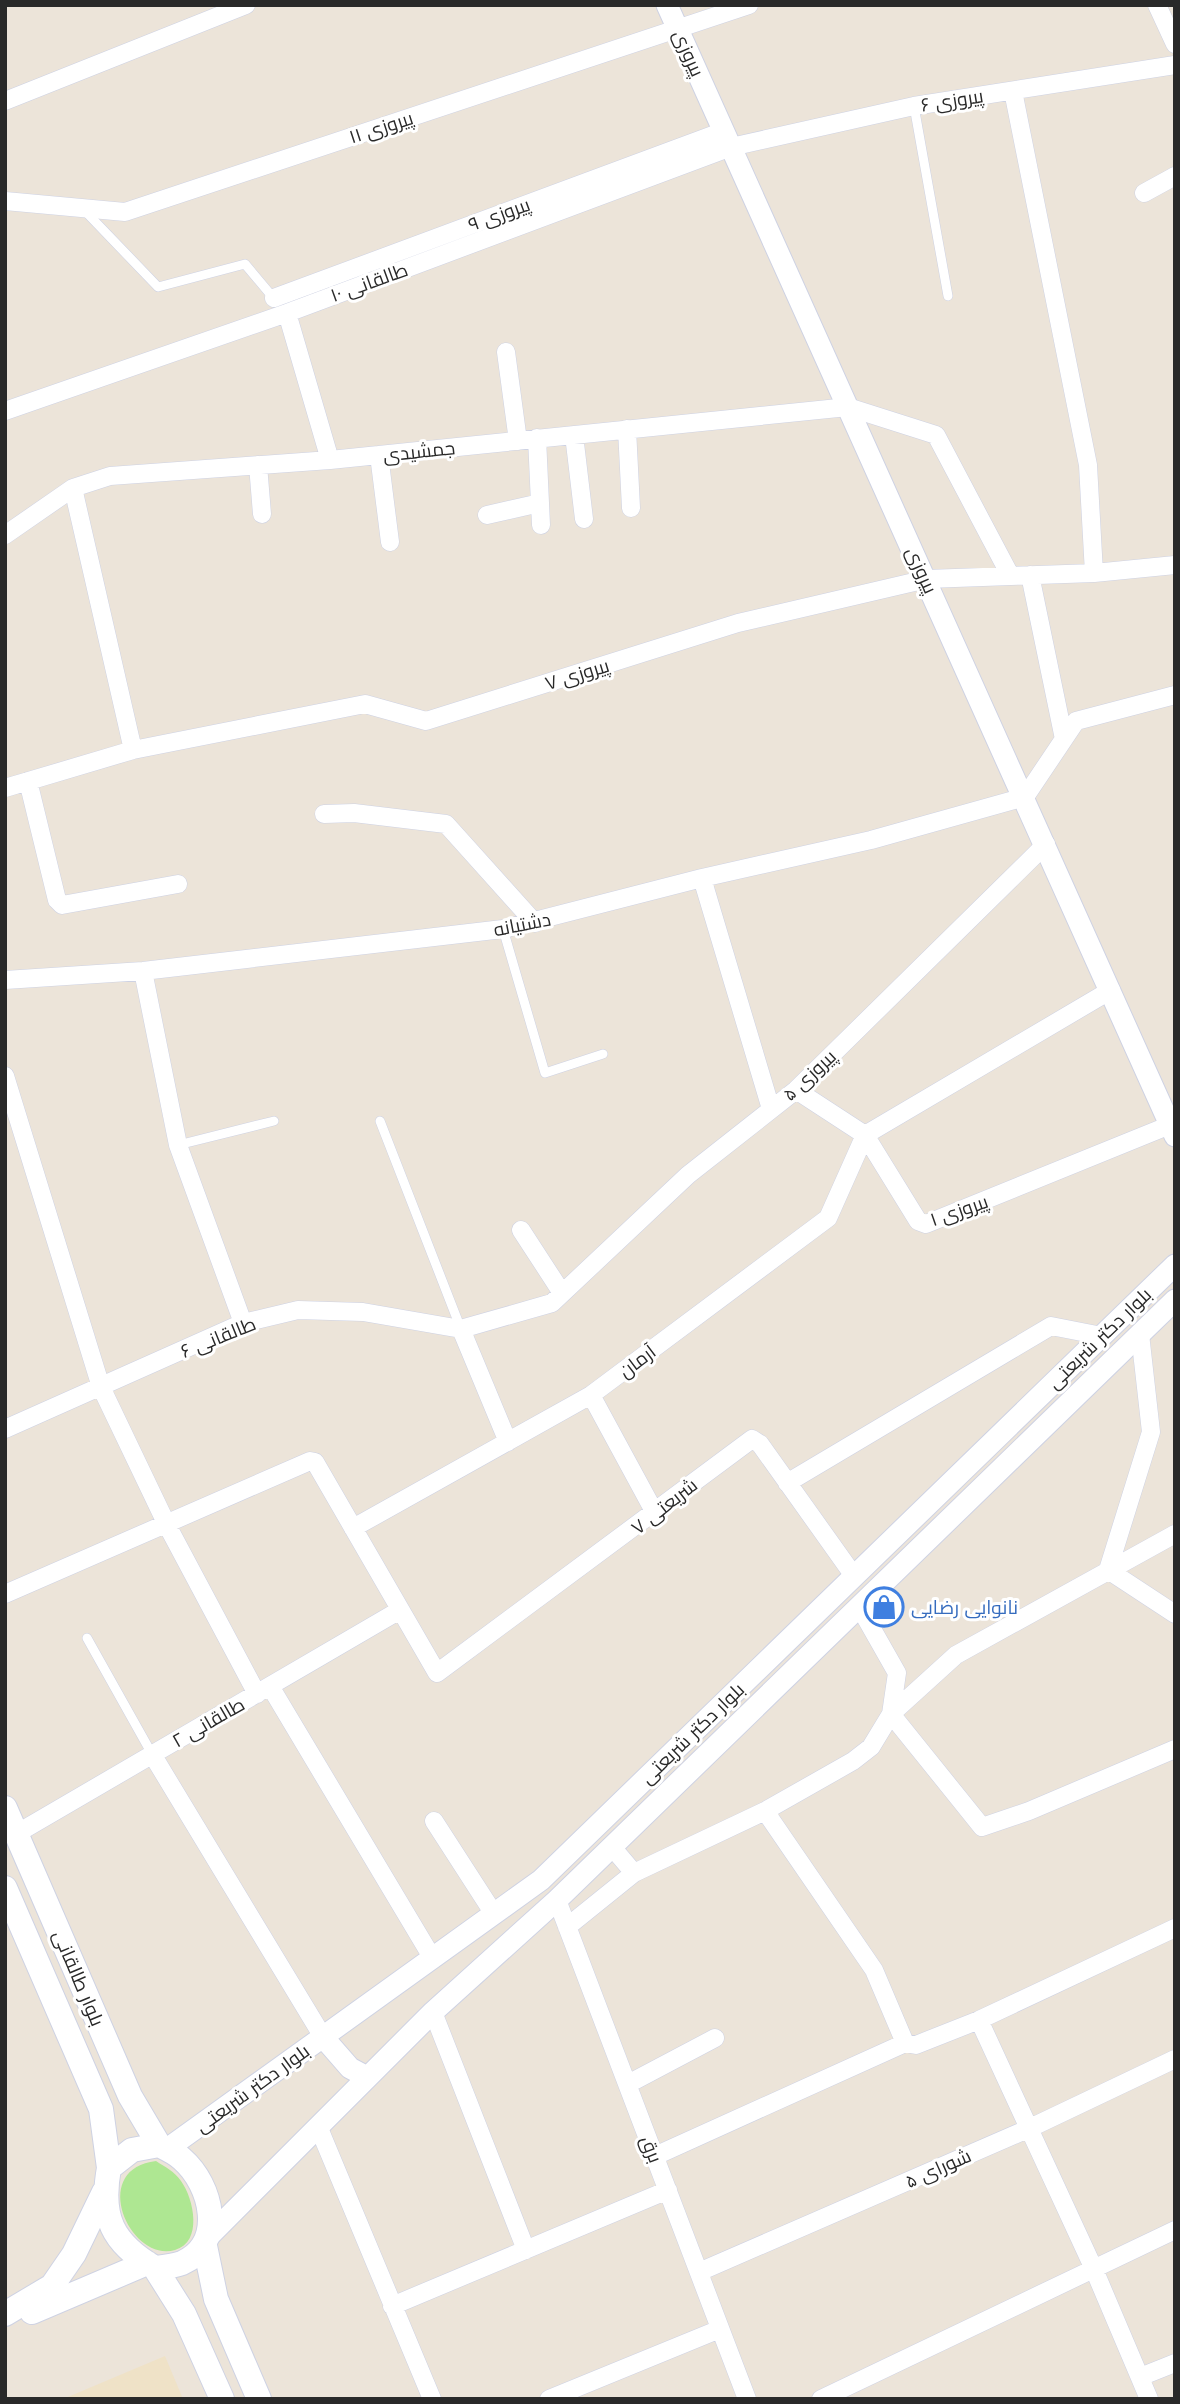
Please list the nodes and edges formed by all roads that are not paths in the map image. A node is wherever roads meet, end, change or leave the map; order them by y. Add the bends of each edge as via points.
1 (246, 5) edge
2 (667, 5) edge
3 (749, 5) edge
4 (1157, 5) edge
5 (678, 29) junction
6 (1175, 44) edge
7 (1175, 65) edge
8 (1013, 91) junction
9 (5, 101) edge
10 (914, 106) junction
11 (727, 139) junction
12 (1175, 176) edge
13 (1144, 193) dead end
14 (5, 201) edge
15 (82, 208) junction
16 (948, 296) dead end
17 (274, 298) junction
18 (287, 313) junction
19 (506, 352) dead end
20 (848, 407) junction
21 (5, 411) edge
22 (627, 429) junction
23 (574, 435) junction
24 (537, 438) junction
25 (518, 440) junction
26 (379, 455) junction
27 (330, 460) junction
28 (258, 465) junction
29 (73, 488) junction
30 (540, 503) junction
31 (632, 508) dead end
32 (262, 514) dead end
33 (487, 515) dead end
34 (584, 519) dead end
35 (541, 525) dead end
36 (5, 535) edge
37 (390, 542) dead end
38 (1175, 565) edge
39 (1094, 573) junction
40 (1010, 575) junction
41 (1030, 575) junction
42 (927, 579) junction
43 (1175, 695) edge
44 (1064, 739) junction
45 (133, 750) junction
46 (28, 781) junction
47 (5, 788) edge
48 (1025, 797) junction
49 (324, 814) dead end
50 (1046, 844) junction
51 (702, 878) junction
52 (178, 884) dead end
53 (535, 923) junction
54 (503, 929) junction
55 (143, 971) junction
56 (5, 980) edge
57 (1111, 990) junction
58 (603, 1054) dead end
59 (5, 1076) edge
60 (796, 1090) junction
61 (771, 1109) junction
62 (274, 1121) dead end
63 (380, 1121) dead end
64 (1172, 1131) edge
65 (865, 1135) junction
66 (178, 1145) junction
67 (521, 1230) dead end
68 (1175, 1265) edge
69 (562, 1293) junction
70 (1175, 1300) edge
71 (243, 1324) junction
72 (461, 1329) junction
73 (1140, 1334) junction
74 (1102, 1336) junction
75 (101, 1387) junction
76 (1044, 1392) junction
77 (591, 1395) junction
78 (1061, 1410) junction
79 (5, 1429) edge
80 (508, 1442) junction
81 (787, 1483) junction
82 (655, 1513) junction
83 (167, 1525) junction
84 (354, 1528) junction
85 (1175, 1534) edge
86 (1108, 1570) junction
87 (854, 1576) junction
88 (5, 1594) edge
89 (859, 1606) junction
90 (400, 1610) junction
91 (1175, 1614) edge
92 (87, 1638) dead end
93 (263, 1690) junction
94 (891, 1714) junction
95 (1175, 1749) edge
96 (152, 1754) junction
97 (5, 1808) edge
98 (765, 1811) junction
99 (434, 1821) dead end
100 (16, 1833) junction
101 (612, 1847) junction
102 (634, 1872) junction
103 (7, 1897) edge
104 (557, 1900) junction
105 (494, 1914) junction
106 (567, 1927) junction
107 (1175, 1928) edge
108 (433, 1959) junction
109 (433, 2012) junction
110 (979, 2020) junction
111 (323, 2037) junction
112 (715, 2038) dead end
113 (905, 2043) junction
114 (1175, 2059) edge
115 (367, 2077) junction
116 (628, 2084) junction
117 (318, 2126) junction
118 (1030, 2128) junction
119 (163, 2147) junction
120 (655, 2156) junction
121 (109, 2168) junction
122 (668, 2190) junction
123 (104, 2192) junction
124 (1175, 2230) edge
125 (207, 2240) junction
126 (526, 2250) junction
127 (151, 2266) junction
128 (1093, 2266) junction
129 (699, 2272) junction
130 (392, 2306) junction
131 (5, 2314) edge
132 (5, 2324) edge
133 (720, 2329) junction
134 (1175, 2363) edge
135 (1140, 2377) junction
136 (222, 2399) edge
137 (260, 2399) edge
138 (432, 2399) edge
139 (549, 2399) edge
140 (747, 2399) edge
141 (821, 2399) edge
142 (1149, 2399) edge

1 - 9 street
2 - 5 street, پیروزی
3 - 5 street, پیروزی ۱۱
4 - 6 street
5 - 11 street, پیروزی
5 - 15 street, پیروزی ۱۱ via 125,212
7 - 8 street, پیروزی ۶
8 - 10 street, پیروزی ۶
8 - 39 street via 1088,465
10 - 11 street, پیروزی ۶
10 - 16 lane
11 - 17 street, پیروزی ۹
11 - 18 street, طالقانی ۱۰
11 - 20 street, پیروزی
12 - 13 street
14 - 15 street, پیروزی ۱۱
15 - 17 lane via 158,287 245,264
17 - 18 lane
18 - 21 street, طالقانی ۱۰
18 - 27 street
19 - 25 street
20 - 22 street, جمشیدی
20 - 40 street via 936,435
20 - 42 street, پیروزی
22 - 23 street, جمشیدی
22 - 31 street
23 - 24 street, جمشیدی
23 - 34 street
24 - 25 street, جمشیدی
24 - 30 street
25 - 26 street, جمشیدی
26 - 27 street, جمشیدی
26 - 37 street
27 - 28 street, جمشیدی
28 - 29 street, جمشیدی via 110,476
28 - 32 street
29 - 36 street, جمشیدی
29 - 45 street
30 - 33 street
30 - 35 street
38 - 39 street, پیروزی ۷
39 - 41 street, پیروزی ۷
40 - 41 street, پیروزی ۷
40 - 42 street, پیروزی ۷
41 - 44 street
42 - 45 street, پیروزی ۷ via 738,624 426,721 365,704
42 - 48 street, پیروزی
43 - 44 street via 1076,721
44 - 48 street
45 - 46 street, پیروزی ۷
46 - 47 street, پیروزی ۷
46 - 52 street via 62,905
48 - 50 street, پیروزی
48 - 51 street, دشتیانه via 871,840
49 - 53 street via 446,824
50 - 57 street, پیروزی
50 - 60 street, پیروزی ۵
51 - 53 street, دشتیانه
51 - 61 street
53 - 54 street, دشتیانه
54 - 55 street, دشتیانه
54 - 58 lane via 545,1073
55 - 56 street, دشتیانه
55 - 66 street
57 - 64 street, پیروزی
57 - 65 street
59 - 75 street
60 - 61 street, پیروزی ۵
60 - 65 street, پیروزی ۱
61 - 69 street, پیروزی ۵ via 688,1175
62 - 66 lane
63 - 72 lane
64 - 65 street, پیروزی ۱ via 926,1224 918,1221
65 - 77 street, آرمان via 828,1218
66 - 71 street
67 - 69 street
68 - 74 street, بلوار دکتر شریعتی
69 - 72 street, طالقانی ۶ via 552,1303
70 - 73 street, بلوار دکتر شریعتی
71 - 72 street, طالقانی ۶ via 298,1310 363,1312
71 - 75 street, طالقانی ۶
72 - 80 street
73 - 78 street, بلوار دکتر شریعتی
73 - 86 street via 1151,1432
74 - 76 street, بلوار دکتر شریعتی
74 - 81 street via 1051,1326
75 - 79 street, طالقانی ۶
75 - 83 street
76 - 78 street
76 - 87 street, بلوار دکتر شریعتی
77 - 80 street, آرمان
77 - 82 street
78 - 89 street, بلوار دکتر شریعتی
80 - 84 street, آرمان
81 - 82 street, شریعتی ۷ via 752,1439
81 - 87 street, شریعتی ۷
82 - 90 street, شریعتی ۷ via 437,1673
83 - 84 street via 310,1461 315,1462
83 - 88 street
83 - 93 street
84 - 90 street
85 - 86 street
86 - 91 street
86 - 94 street via 956,1655
87 - 105 street, بلوار دکتر شریعتی via 541,1880
89 - 94 street via 897,1673
89 - 101 street, بلوار دکتر شریعتی
90 - 93 street, طالقانی ۲
92 - 96 lane
93 - 96 street, طالقانی ۲
93 - 108 street
94 - 95 street via 982,1827
94 - 98 street via 871,1747 853,1761
96 - 100 street, طالقانی ۲
96 - 111 street
97 - 100 main road, بلوار طالقانی
98 - 102 street
98 - 113 street via 874,1970
99 - 105 street
100 - 119 main road, بلوار طالقانی via 130,2096
101 - 102 street
101 - 104 street, بلوار دکتر شریعتی
102 - 106 street
103 - 121 main road, بلوار طالقانی via 100,2109
104 - 106 street, برق
104 - 109 street, بلوار دکتر شریعتی
105 - 108 street, بلوار دکتر شریعتی
106 - 116 street, برق
107 - 110 street
108 - 111 street, بلوار دکتر شریعتی
109 - 115 street, بلوار دکتر شریعتی
109 - 126 street
110 - 113 street via 916,2045
110 - 118 street
111 - 115 street via 350,2068
111 - 119 street, بلوار دکتر شریعتی
112 - 116 street
113 - 120 street
114 - 118 street, شورای ۵
115 - 117 street, بلوار دکتر شریعتی
116 - 120 street, برق
117 - 125 street, بلوار دکتر شریعتی
117 - 130 street
118 - 128 street
118 - 129 street, شورای ۵
119 - 121 main road via 132,2151
119 - 125 main road via 181,2157 202,2186 208,2202
120 - 122 street, برق
121 - 123 main road
122 - 126 street
122 - 129 street, برق
123 - 127 main road via 106,2211 120,2242
123 - 131 main road via 74,2254 52,2286
124 - 128 street
125 - 127 main road via 182,2263
125 - 137 main road via 216,2299
126 - 130 street
127 - 132 main road
127 - 136 main road via 184,2314
128 - 135 street
128 - 141 street
129 - 133 street, برق
130 - 138 street
133 - 139 street
133 - 140 street, برق
134 - 135 street
135 - 142 street

